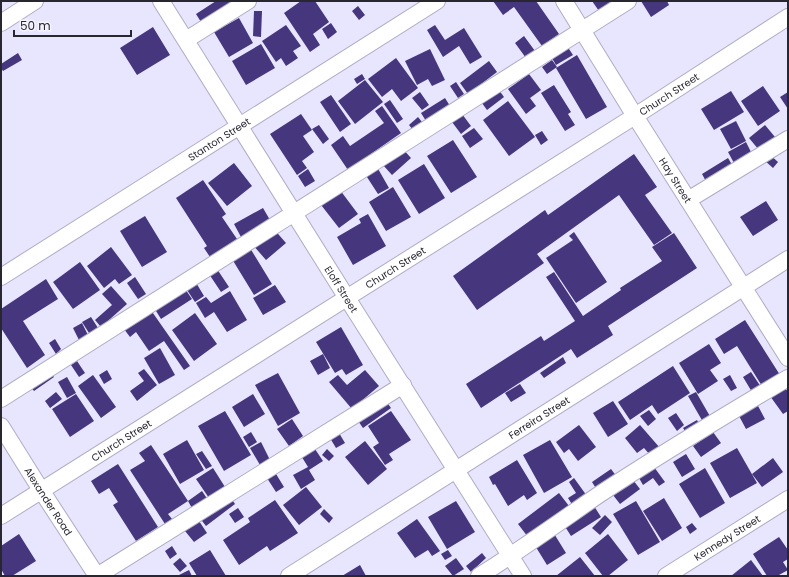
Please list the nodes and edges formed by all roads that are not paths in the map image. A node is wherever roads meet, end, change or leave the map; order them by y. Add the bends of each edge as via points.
1 (35, 1) edge
2 (161, 1) edge
3 (248, 1) edge
4 (437, 1) edge
5 (564, 1) edge
6 (628, 1) edge
7 (788, 17) edge
8 (1, 23) edge
9 (582, 30) junction
10 (186, 40) junction
11 (635, 116) junction
12 (240, 126) junction
13 (788, 139) edge
14 (688, 200) junction
15 (294, 213) junction
16 (788, 259) edge
17 (1, 277) edge
18 (743, 288) junction
19 (347, 298) junction
20 (788, 358) edge
21 (788, 378) edge
22 (403, 384) junction
23 (1, 399) edge
24 (1, 426) edge
25 (456, 469) junction
26 (41, 490) junction
27 (788, 499) edge
28 (1, 516) edge
29 (511, 556) junction
30 (97, 576) edge
31 (289, 576) edge
32 (479, 576) edge
33 (523, 576) edge
34 (666, 576) edge

1 - 8 street
2 - 10 street, Eloff Street
3 - 10 street
4 - 12 street, Stanton Street
5 - 9 street, Hay Street
6 - 9 street
7 - 11 street, Church Street
9 - 11 street, Hay Street
9 - 15 street
10 - 12 street, Eloff Street
11 - 14 street, Hay Street
11 - 19 street, Church Street
12 - 15 street, Eloff Street
12 - 17 street, Stanton Street
13 - 14 street
14 - 18 street, Hay Street
15 - 19 street, Eloff Street
15 - 23 street
16 - 18 street, Ferreira Street
18 - 20 street, Hay Street
18 - 25 street, Ferreira Street
19 - 22 street, Eloff Street
19 - 26 street, Church Street
21 - 29 street via 598,496
22 - 25 street, Eloff Street
22 - 30 street
24 - 26 street, Alexander Road
25 - 29 street, Eloff Street
25 - 31 street, Ferreira Street
26 - 28 street, Church Street
26 - 30 street, Alexander Road
27 - 34 street, Kennedy Street
29 - 32 street
29 - 33 street, Eloff Street

